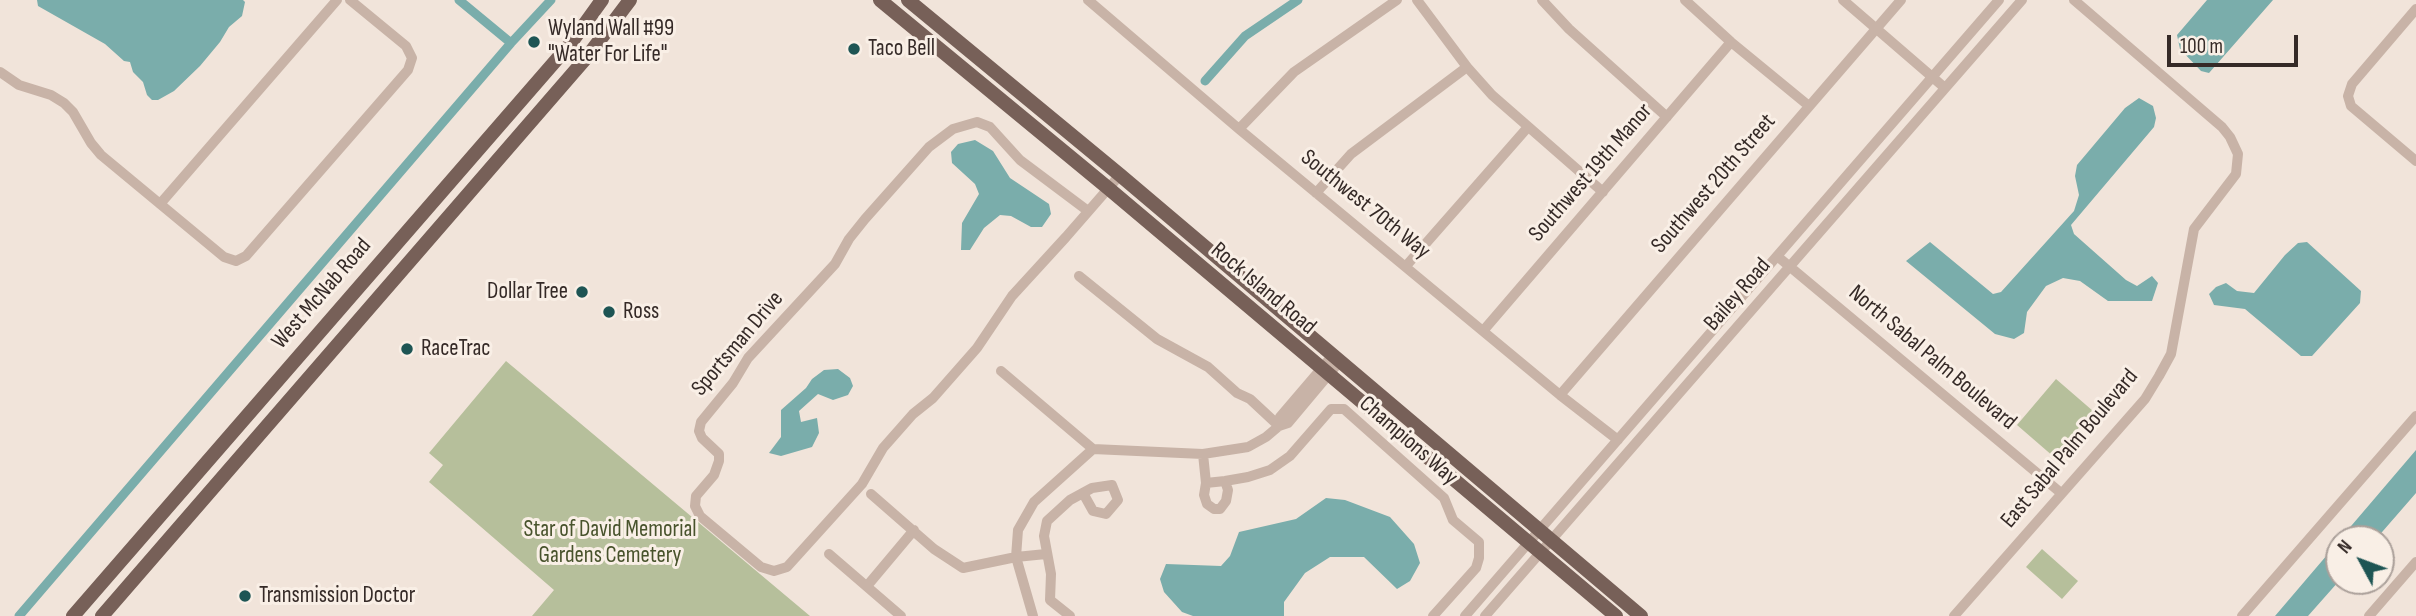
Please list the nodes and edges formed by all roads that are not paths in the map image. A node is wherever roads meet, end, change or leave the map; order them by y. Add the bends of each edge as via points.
1 (337, 0) edge
2 (350, 0) edge
3 (602, 0) edge
4 (630, 0) edge
5 (880, 0) edge
6 (908, 0) edge
7 (1088, 0) edge
8 (1397, 0) edge
9 (1416, 0) edge
10 (1542, 0) edge
11 (1685, 0) edge
12 (1843, 0) edge
13 (1901, 0) edge
14 (1999, 0) edge
15 (2022, 0) edge
16 (2074, 0) edge
17 (2416, 9) edge
18 (1876, 28) junction
19 (1731, 42) junction
20 (1467, 67) junction
21 (0, 72) edge
22 (1933, 77) junction
23 (1945, 88) junction
24 (1809, 106) junction
25 (1667, 117) junction
26 (1528, 127) junction
27 (1238, 129) junction
28 (2416, 161) edge
29 (1120, 175) junction
30 (1108, 188) junction
31 (1603, 192) junction
32 (1316, 193) junction
33 (160, 204) junction
34 (1088, 211) junction
35 (1777, 256) junction
36 (1406, 266) junction
37 (1790, 267) junction
38 (1079, 276) dead end
39 (1483, 331) junction
40 (1337, 358) junction
41 (1001, 371) dead end
42 (1325, 371) junction
43 (1560, 395) junction
44 (2416, 416) edge
45 (1277, 428) junction
46 (1618, 440) junction
47 (1093, 450) junction
48 (1202, 454) junction
49 (1225, 481) junction
50 (1206, 483) junction
51 (1083, 493) dead end
52 (2061, 493) junction
53 (871, 494) dead end
54 (914, 530) junction
55 (1539, 531) junction
56 (1552, 541) junction
57 (1529, 543) junction
58 (1541, 553) junction
59 (829, 554) dead end
60 (1046, 554) junction
61 (1016, 557) junction
62 (2416, 562) edge
63 (867, 586) junction
64 (73, 616) edge
65 (102, 616) edge
66 (901, 616) edge
67 (1033, 616) edge
68 (1070, 616) edge
69 (1433, 616) edge
70 (1465, 616) edge
71 (1485, 616) edge
72 (1616, 616) edge
73 (1641, 616) edge
74 (1954, 616) edge
75 (2242, 616) edge
76 (2369, 616) edge

1 - 33 street
2 - 33 street via 406,46 412,58 408,70 246,256 236,261 224,257
3 - 64 main road, West McNab Road via 563,52
4 - 65 main road, West McNab Road via 587,57
5 - 30 main road, Rock Island Road
6 - 29 main road, Rock Island Road
7 - 27 street, Southwest 70th Way
8 - 27 street via 1294,72
9 - 20 street
10 - 25 street
11 - 19 street
12 - 18 street
13 - 18 street, Southwest 20th Street
14 - 22 street, Bailey Road
15 - 23 street, Bailey Road
16 - 52 street, East Sabal Palm Boulevard via 2222,127 2238,154 2230,185 2194,229 2171,354 2160,376
17 - 28 street via 2352,84 2348,96 2351,106
18 - 22 street
18 - 24 street, Southwest 20th Street
19 - 24 street
19 - 25 street, Southwest 19th Manor
20 - 26 street
20 - 32 street via 1351,154
21 - 33 street via 64,103 101,155
22 - 23 street
22 - 35 street, Bailey Road
23 - 37 street, Bailey Road
24 - 43 street, Southwest 20th Street
25 - 31 street, Southwest 19th Manor
26 - 31 street
26 - 36 street
27 - 32 street, Southwest 70th Way
29 - 30 street, Sportsman Drive
29 - 40 main road, Rock Island Road
30 - 34 street, Sportsman Drive
30 - 42 main road, Rock Island Road
31 - 39 street, Southwest 19th Manor
32 - 36 street, Southwest 70th Way
34 - 34 street, Sportsman Drive via 1012,296 933,398 883,448 862,484 787,566 775,571 761,567 700,516 696,495 714,475 719,461 719,454 702,438 701,422 748,358 835,264 849,239 929,147 953,129 977,121 990,127 1020,160
35 - 37 street, North Sabal Palm Boulevard
35 - 46 street, Bailey Road
36 - 39 street, Southwest 70th Way
37 - 52 street, North Sabal Palm Boulevard
37 - 56 street, Bailey Road
38 - 45 street via 1157,339 1208,367 1250,399
39 - 43 street, Southwest 70th Way
40 - 42 street
40 - 55 main road, Rock Island Road
41 - 47 street
42 - 45 street via 1288,423
42 - 57 main road, Rock Island Road
43 - 46 street, Southwest 70th Way
44 - 75 street
45 - 48 street via 1248,447
46 - 55 street, Bailey Road
47 - 48 street
47 - 61 street via 1034,502 1018,530
48 - 50 street
49 - 50 street, Champions Way
49 - 50 street via 1228,491 1220,509 1207,504
49 - 69 street, Champions Way via 1270,470 1290,456 1331,409 1344,409 1444,498 1453,520 1479,542 1476,568
51 - 60 street via 1047,521
52 - 74 street, East Sabal Palm Boulevard
53 - 54 street
54 - 61 street via 963,568
54 - 63 street
55 - 56 main road, Rock Island Road
55 - 57 street, Bailey Road
56 - 58 street, Bailey Road
56 - 73 main road, Rock Island Road
57 - 58 main road, Rock Island Road
57 - 70 street, Bailey Road
58 - 71 street, Bailey Road
58 - 72 main road, Rock Island Road
59 - 63 street
60 - 61 street
60 - 68 street via 1050,600
61 - 67 street
62 - 76 street
63 - 66 street

